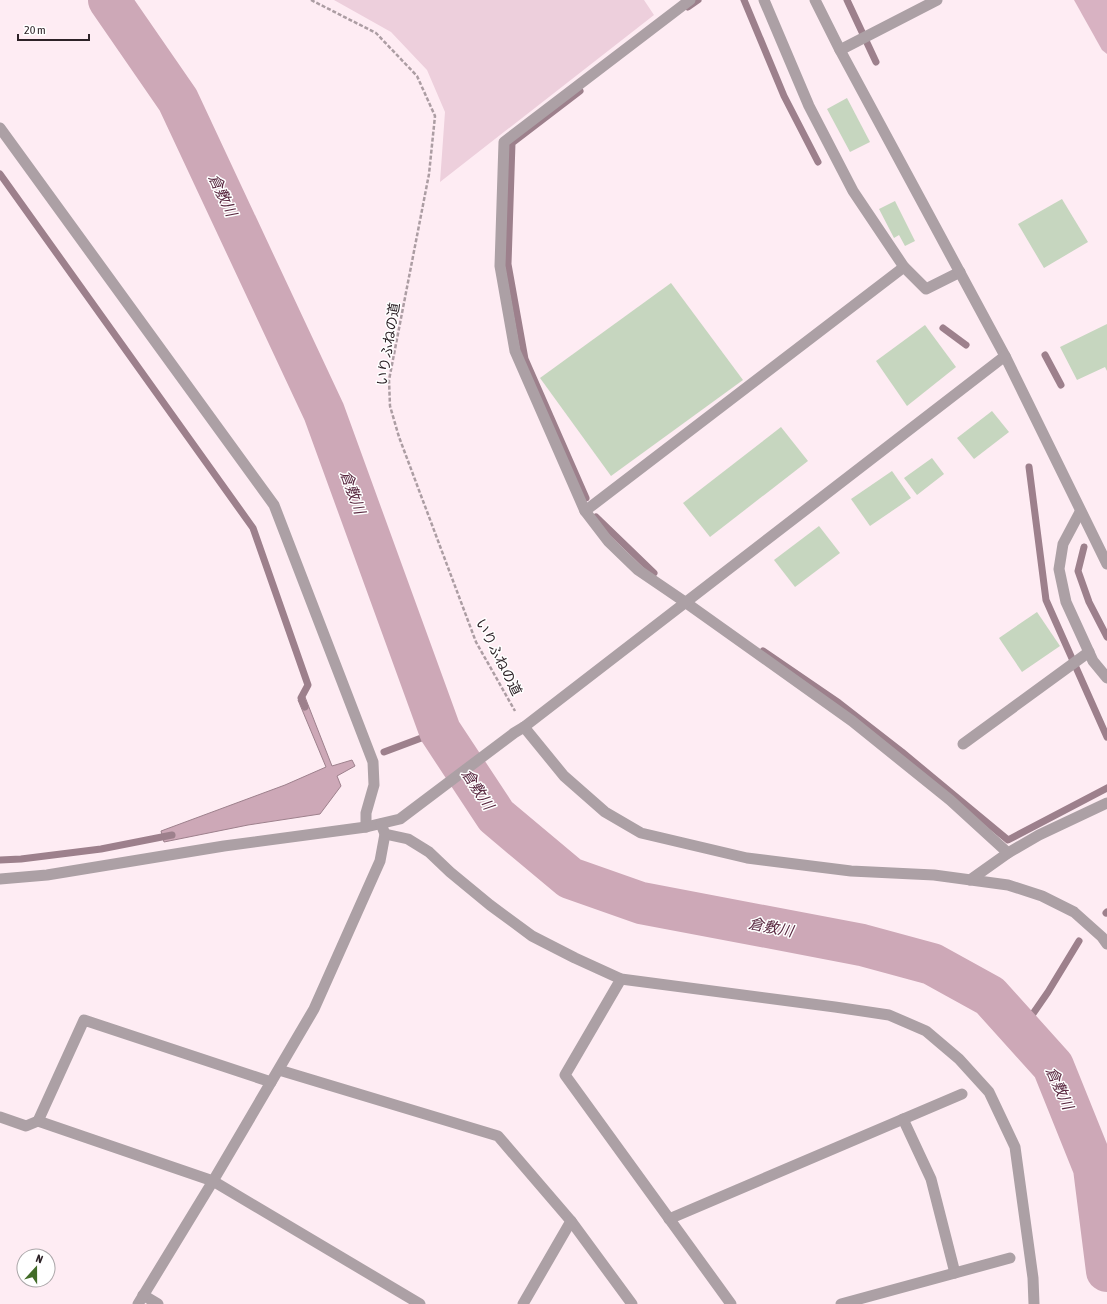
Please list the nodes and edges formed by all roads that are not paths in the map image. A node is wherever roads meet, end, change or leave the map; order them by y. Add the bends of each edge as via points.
1 (690, 0) edge
2 (764, 0) edge
3 (815, 0) edge
4 (937, 0) edge
5 (840, 50) junction
6 (0, 128) edge
7 (904, 267) junction
8 (960, 272) junction
9 (1005, 356) junction
10 (585, 511) junction
11 (1080, 512) junction
12 (1107, 564) edge
13 (684, 602) junction
14 (1089, 652) junction
15 (1107, 678) edge
16 (524, 727) junction
17 (963, 744) dead end
18 (1107, 803) edge
19 (366, 827) junction
20 (383, 829) junction
21 (1008, 853) junction
22 (0, 879) edge
23 (970, 880) junction
24 (1107, 944) edge
25 (621, 979) junction
26 (279, 1070) junction
27 (272, 1082) junction
28 (962, 1094) dead end
29 (0, 1116) edge
30 (903, 1118) junction
31 (38, 1121) junction
32 (213, 1181) junction
33 (669, 1219) junction
34 (571, 1221) junction
35 (1010, 1258) dead end
36 (955, 1273) junction
37 (140, 1300) edge
38 (158, 1304) edge
39 (420, 1304) edge
40 (523, 1304) edge
41 (632, 1304) edge
42 (731, 1304) edge
43 (841, 1304) edge
44 (1034, 1304) edge

1 - 10 street via 504,142 500,266 515,351
2 - 7 street via 809,106 853,191
3 - 5 street
4 - 5 street
5 - 8 street
6 - 19 street via 274,505 373,762 374,785 366,813
7 - 8 street via 926,289
7 - 10 street
8 - 9 street
9 - 11 street
9 - 13 street
10 - 13 street via 608,541 638,570
11 - 12 street
11 - 14 street via 1063,544 1059,568 1066,602
13 - 16 street
13 - 21 street via 852,721 950,800
14 - 15 street
14 - 17 street
16 - 20 street via 408,814
16 - 23 street via 564,776 604,812 641,834 747,858 851,871 934,875
18 - 21 street via 1039,835
19 - 20 street
19 - 22 street via 224,846 47,875
20 - 25 street via 408,839 429,852 490,905 532,936
20 - 26 street via 380,861 317,1002
21 - 23 street
23 - 24 street via 1008,885 1042,896 1074,912
25 - 33 street via 565,1075
25 - 44 street via 889,1015 926,1031 959,1059 988,1092 1015,1147
26 - 27 street
26 - 34 street via 498,1136
27 - 31 street via 84,1020
27 - 32 street
28 - 30 street
29 - 31 street via 26,1126
30 - 33 street
30 - 36 street via 931,1180
31 - 32 street
32 - 37 street
32 - 39 street
33 - 42 street
34 - 40 street
34 - 41 street
35 - 36 street
36 - 43 street
37 - 38 street

